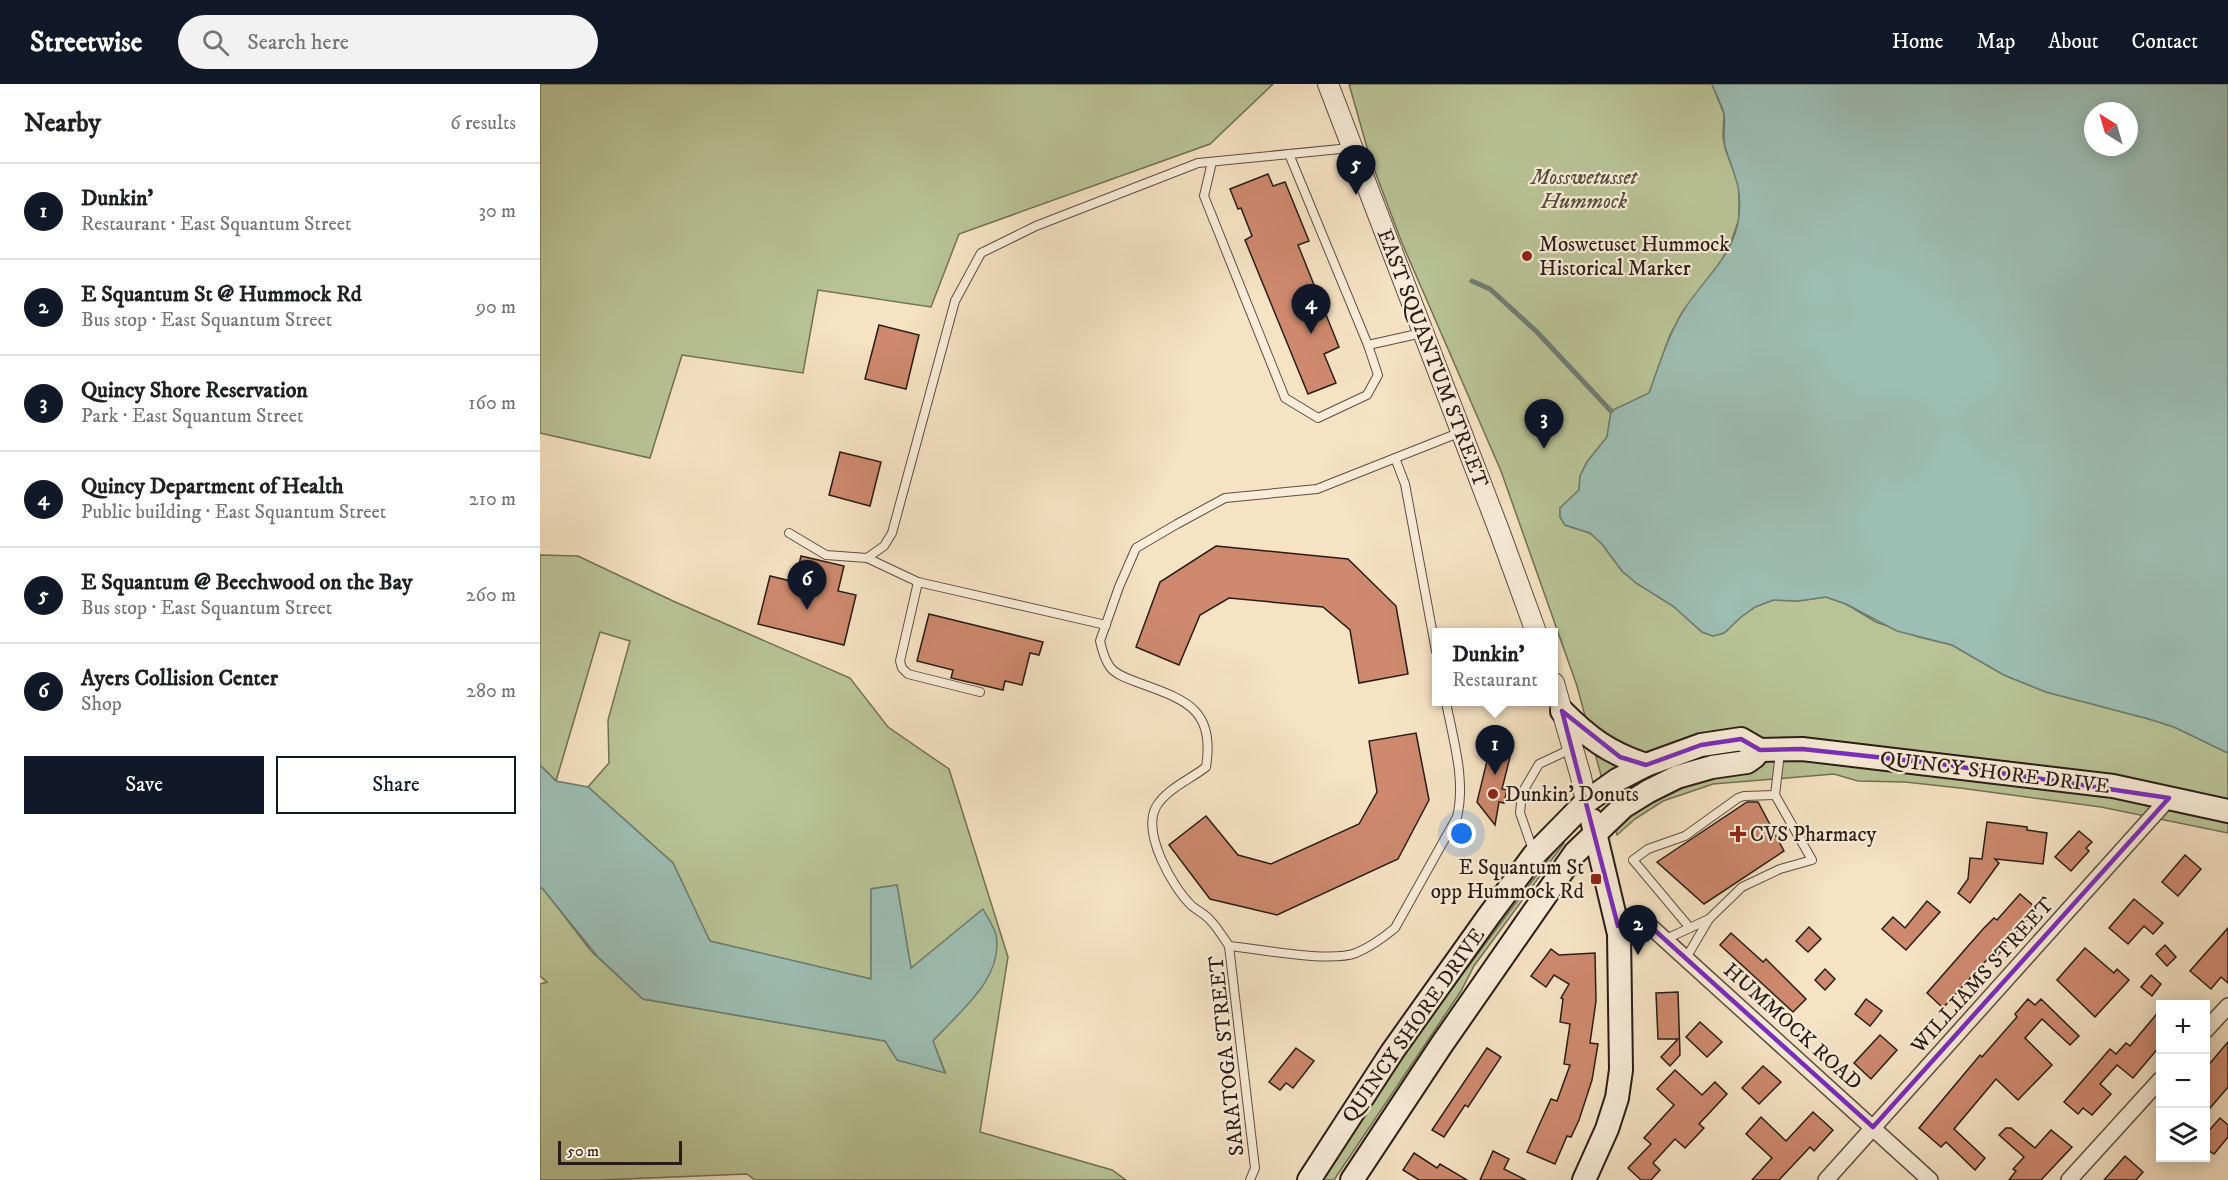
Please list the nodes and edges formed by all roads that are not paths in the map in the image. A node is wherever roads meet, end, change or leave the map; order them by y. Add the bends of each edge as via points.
1 (1328, 84) edge
2 (1352, 148) junction
3 (1289, 154) junction
4 (1212, 162) junction
5 (1423, 333) junction
6 (1368, 345) junction
7 (1461, 432) junction
8 (1395, 458) junction
9 (789, 533) dead end
10 (867, 558) junction
11 (918, 582) junction
12 (1106, 625) junction
13 (1433, 628) edge
14 (1534, 628) edge
15 (980, 692) dead end
16 (1558, 697) edge
17 (1447, 706) edge
18 (1562, 711) junction
19 (1572, 748) junction
20 (1770, 749) junction
21 (1646, 765) junction
22 (1775, 795) junction
23 (2169, 798) junction
24 (1586, 802) junction
25 (2228, 811) edge
26 (1596, 832) junction
27 (1534, 855) junction
28 (1709, 920) junction
29 (1618, 926) junction
30 (1690, 928) junction
31 (1666, 939) junction
32 (1229, 946) junction
33 (1686, 958) junction
34 (2228, 1006) edge
35 (2210, 1025) edge
36 (2156, 1084) edge
37 (1873, 1127) junction
38 (1250, 1180) edge
39 (1309, 1180) edge
40 (1352, 1180) edge
41 (1584, 1180) edge
42 (1826, 1180) edge
43 (1930, 1180) edge
44 (2068, 1180) edge

1 - 2 street, EAST SQUANTUM STREET
2 - 3 lane
2 - 5 street, EAST SQUANTUM STREET
3 - 4 lane
3 - 6 lane
4 - 6 lane via 1204,196 1285,398 1318,418 1367,395 1378,375
4 - 10 lane via 1198,163 1036,226 981,253 955,301 892,533 884,546
5 - 6 lane
5 - 7 street, EAST SQUANTUM STREET
7 - 8 lane
7 - 14 street, EAST SQUANTUM STREET
8 - 12 lane via 1317,489 1225,498 1177,524 1136,548
8 - 13 lane via 1405,484
9 - 10 lane via 826,555
10 - 11 lane
11 - 12 lane
11 - 15 lane via 900,661 902,668 908,674
12 - 32 lane via 1100,641 1111,668 1184,700 1197,710 1207,735 1206,767 1156,806 1151,824 1155,845 1173,880 1191,905 1211,920
16 - 18 street
17 - 32 lane, SARATOGA STREET via 1461,800 1457,817 1395,928 1354,954 1331,957
18 - 19 street
18 - 21 main road via 1607,750
19 - 24 street
19 - 27 lane via 1539,764 1522,793 1520,813
20 - 21 main road, QUINCY SHORE DRIVE via 1742,739 1701,746
20 - 22 lane
20 - 23 main road, QUINCY SHORE DRIVE via 1802,748 2060,778
20 - 26 main road, QUINCY SHORE DRIVE via 1747,762 1677,777 1623,807
21 - 24 main road, QUINCY SHORE DRIVE
22 - 28 lane via 1812,861 1780,869 1742,887
22 - 30 lane via 1738,798 1685,836 1648,849 1633,860
23 - 25 main road, QUINCY SHORE DRIVE
23 - 37 street, WILLIAMS STREET
24 - 26 main road
24 - 27 main road, QUINCY SHORE DRIVE
26 - 29 main road
26 - 40 main road, QUINCY SHORE DRIVE via 1575,853
27 - 39 main road, QUINCY SHORE DRIVE via 1392,1052
28 - 30 lane
28 - 33 lane
29 - 31 street, HUMMOCK ROAD via 1642,924
29 - 41 main road via 1621,1070 1607,1129
30 - 31 lane
31 - 33 street, HUMMOCK ROAD
32 - 38 lane, SARATOGA STREET via 1256,1168
33 - 37 street, HUMMOCK ROAD
34 - 35 street
36 - 44 street
37 - 42 street, WILLIAMS STREET
37 - 43 street, HUMMOCK ROAD

